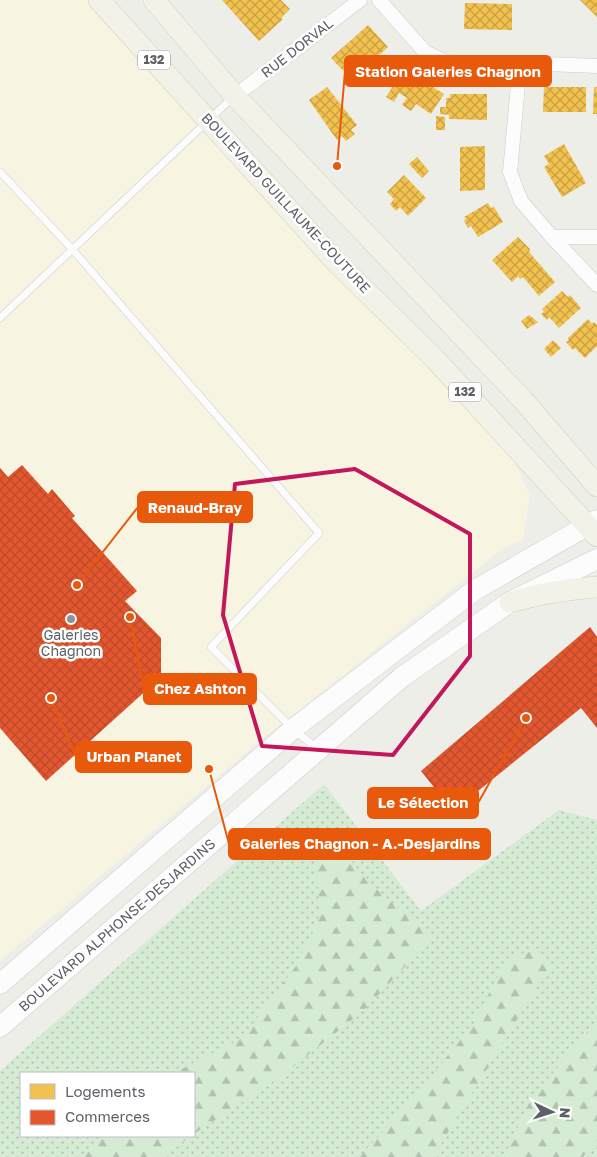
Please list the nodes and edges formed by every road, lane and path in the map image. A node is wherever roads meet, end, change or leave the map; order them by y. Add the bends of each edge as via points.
1 (99, 0) edge
2 (154, 0) edge
3 (360, 0) edge
4 (378, 0) edge
5 (520, 63) junction
6 (597, 66) edge
7 (235, 96) junction
8 (208, 119) junction
9 (0, 172) edge
10 (552, 237) junction
11 (597, 237) edge
12 (72, 249) junction
13 (597, 285) edge
14 (0, 318) edge
15 (597, 486) edge
16 (594, 527) edge
17 (597, 559) edge
18 (597, 587) edge
19 (510, 602) junction
20 (293, 729) junction
21 (318, 750) junction
22 (0, 984) edge
23 (0, 1027) edge

1 - 8 main road, BOULEVARD GUILLAUME-COUTURE / 132
2 - 7 main road, 132
3 - 7 street, RUE DORVAL
4 - 5 street via 424,52 449,63
5 - 6 street
5 - 10 street via 510,172 521,201
7 - 8 lane
7 - 15 main road, 132 via 523,400
8 - 12 lane via 193,137
8 - 16 main road, BOULEVARD GUILLAUME-COUTURE / 132 via 338,264 434,358
9 - 12 lane
10 - 11 street
10 - 13 street
12 - 14 lane
12 - 20 lane via 319,533 211,647
16 - 20 main road via 475,590
17 - 19 main road, BOULEVARD ALPHONSE-DESJARDINS
18 - 19 main road via 533,595
19 - 21 main road, BOULEVARD ALPHONSE-DESJARDINS via 402,677
20 - 21 lane
20 - 22 main road
21 - 23 main road, BOULEVARD ALPHONSE-DESJARDINS

